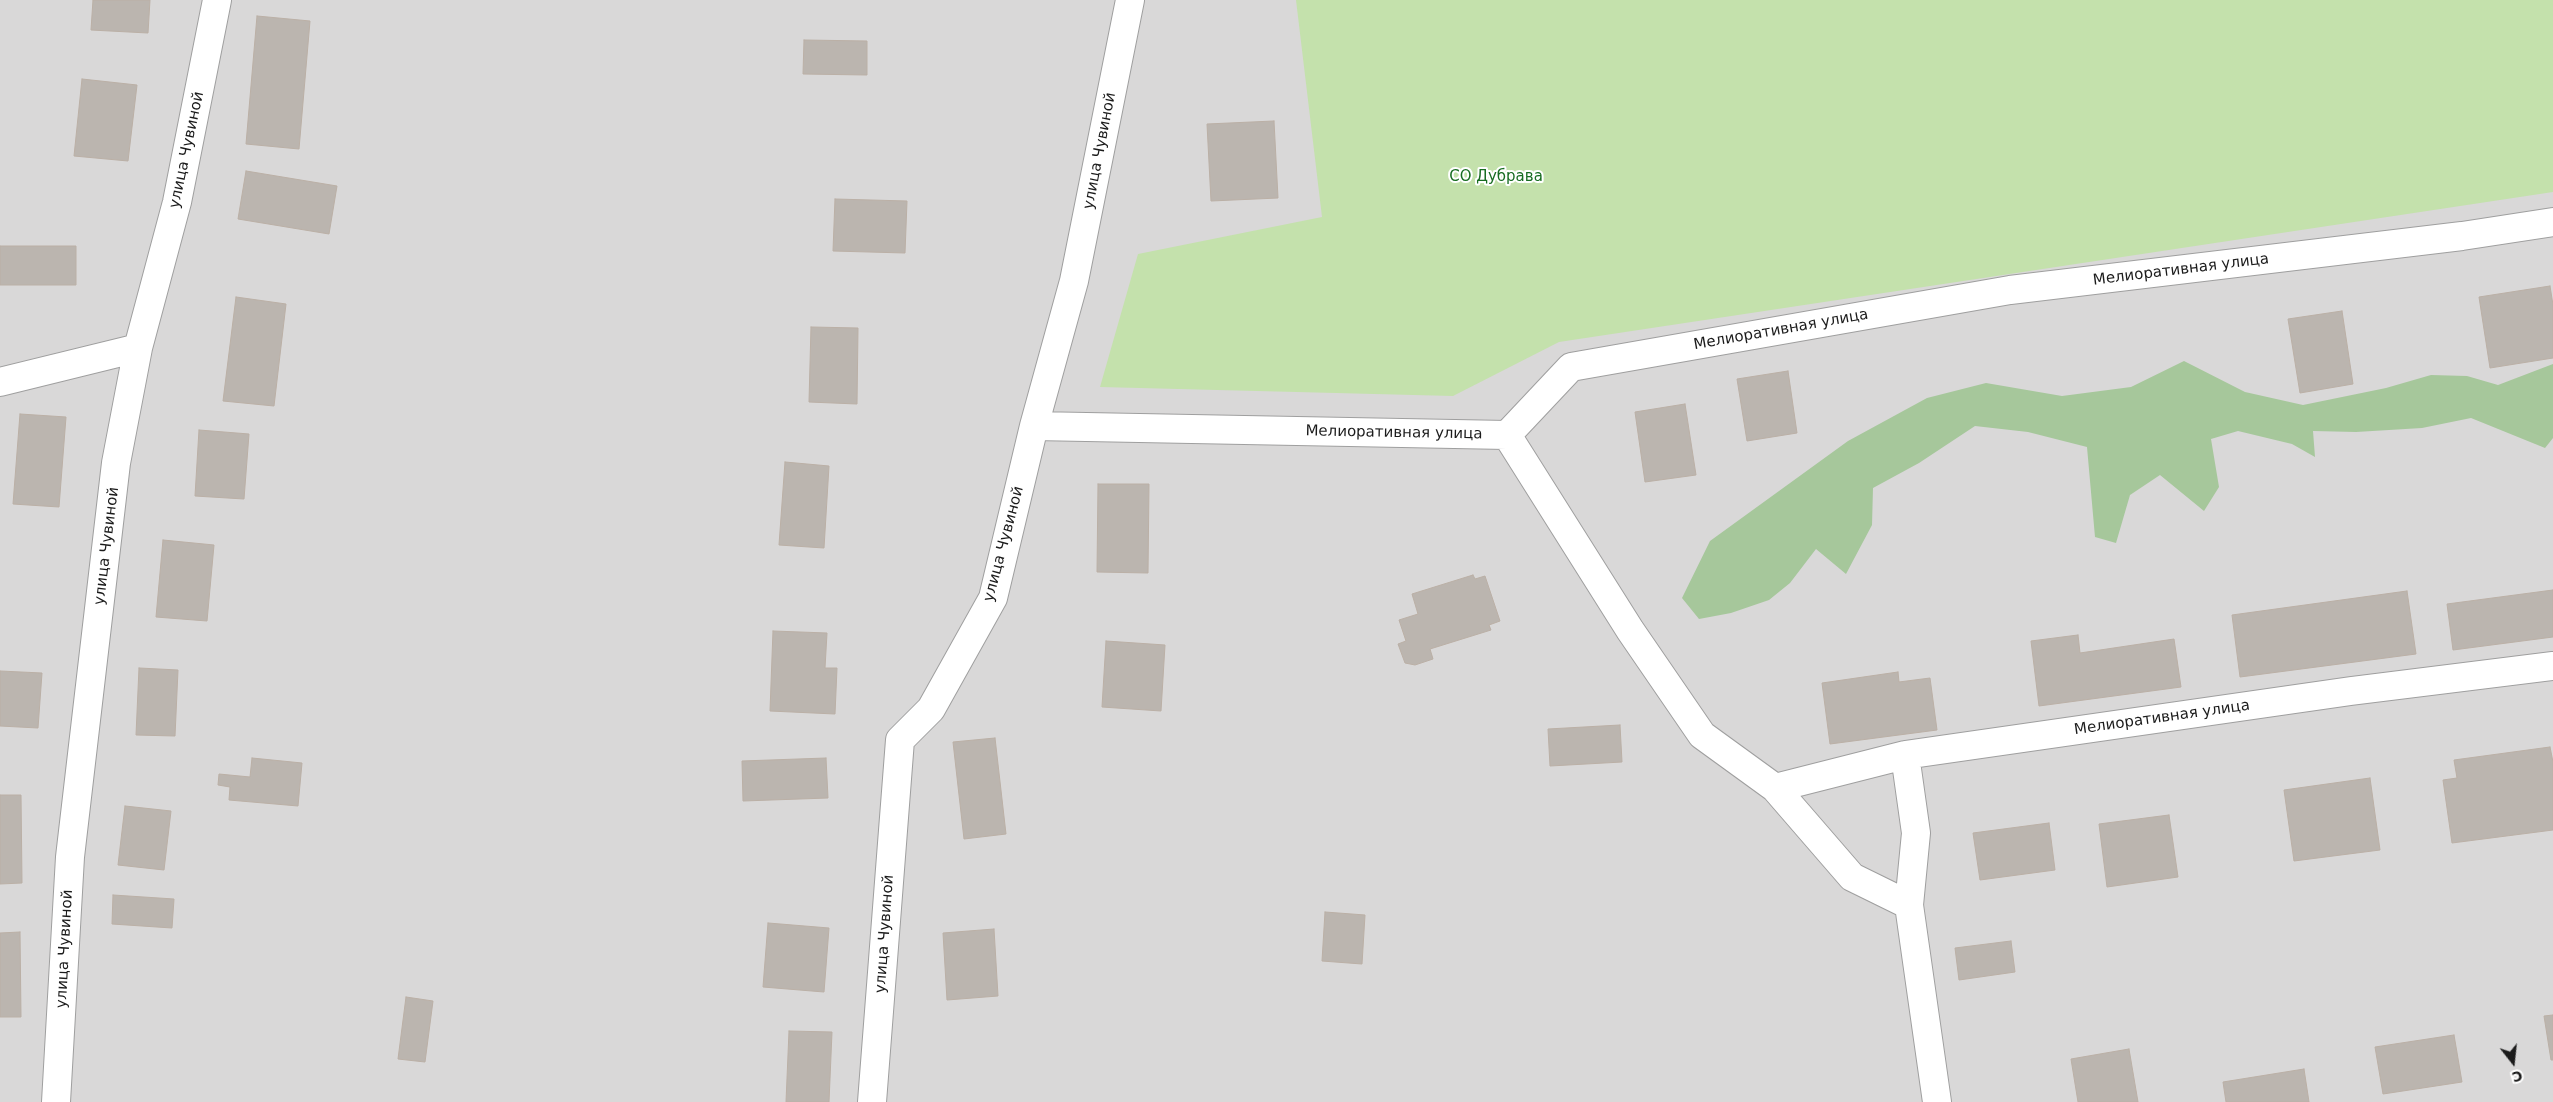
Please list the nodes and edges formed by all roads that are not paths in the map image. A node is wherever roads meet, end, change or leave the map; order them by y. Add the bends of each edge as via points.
1 (218, 0) edge
2 (1130, 0) edge
3 (2553, 222) edge
4 (138, 348) junction
5 (0, 382) edge
6 (1034, 426) junction
7 (1507, 435) junction
8 (2553, 666) edge
9 (1905, 755) junction
10 (1775, 788) junction
11 (1909, 905) junction
12 (56, 1102) edge
13 (872, 1102) edge
14 (1937, 1102) edge

1 - 4 street, улица Чувиной via 177,202
2 - 6 street, улица Чувиной via 1074,281
3 - 7 street, Мелиоративная улица via 2010,290 1571,367
4 - 5 street
4 - 12 street, улица Чувиной via 116,463 70,856
6 - 7 street, Мелиоративная улица
6 - 13 street, улица Чувиной via 993,598 931,709 900,740
7 - 10 street via 1630,630 1702,735
8 - 9 street, Мелиоративная улица via 2351,691
9 - 10 street, Мелиоративная улица
9 - 11 street via 1916,833
10 - 11 street via 1852,877
11 - 14 street

